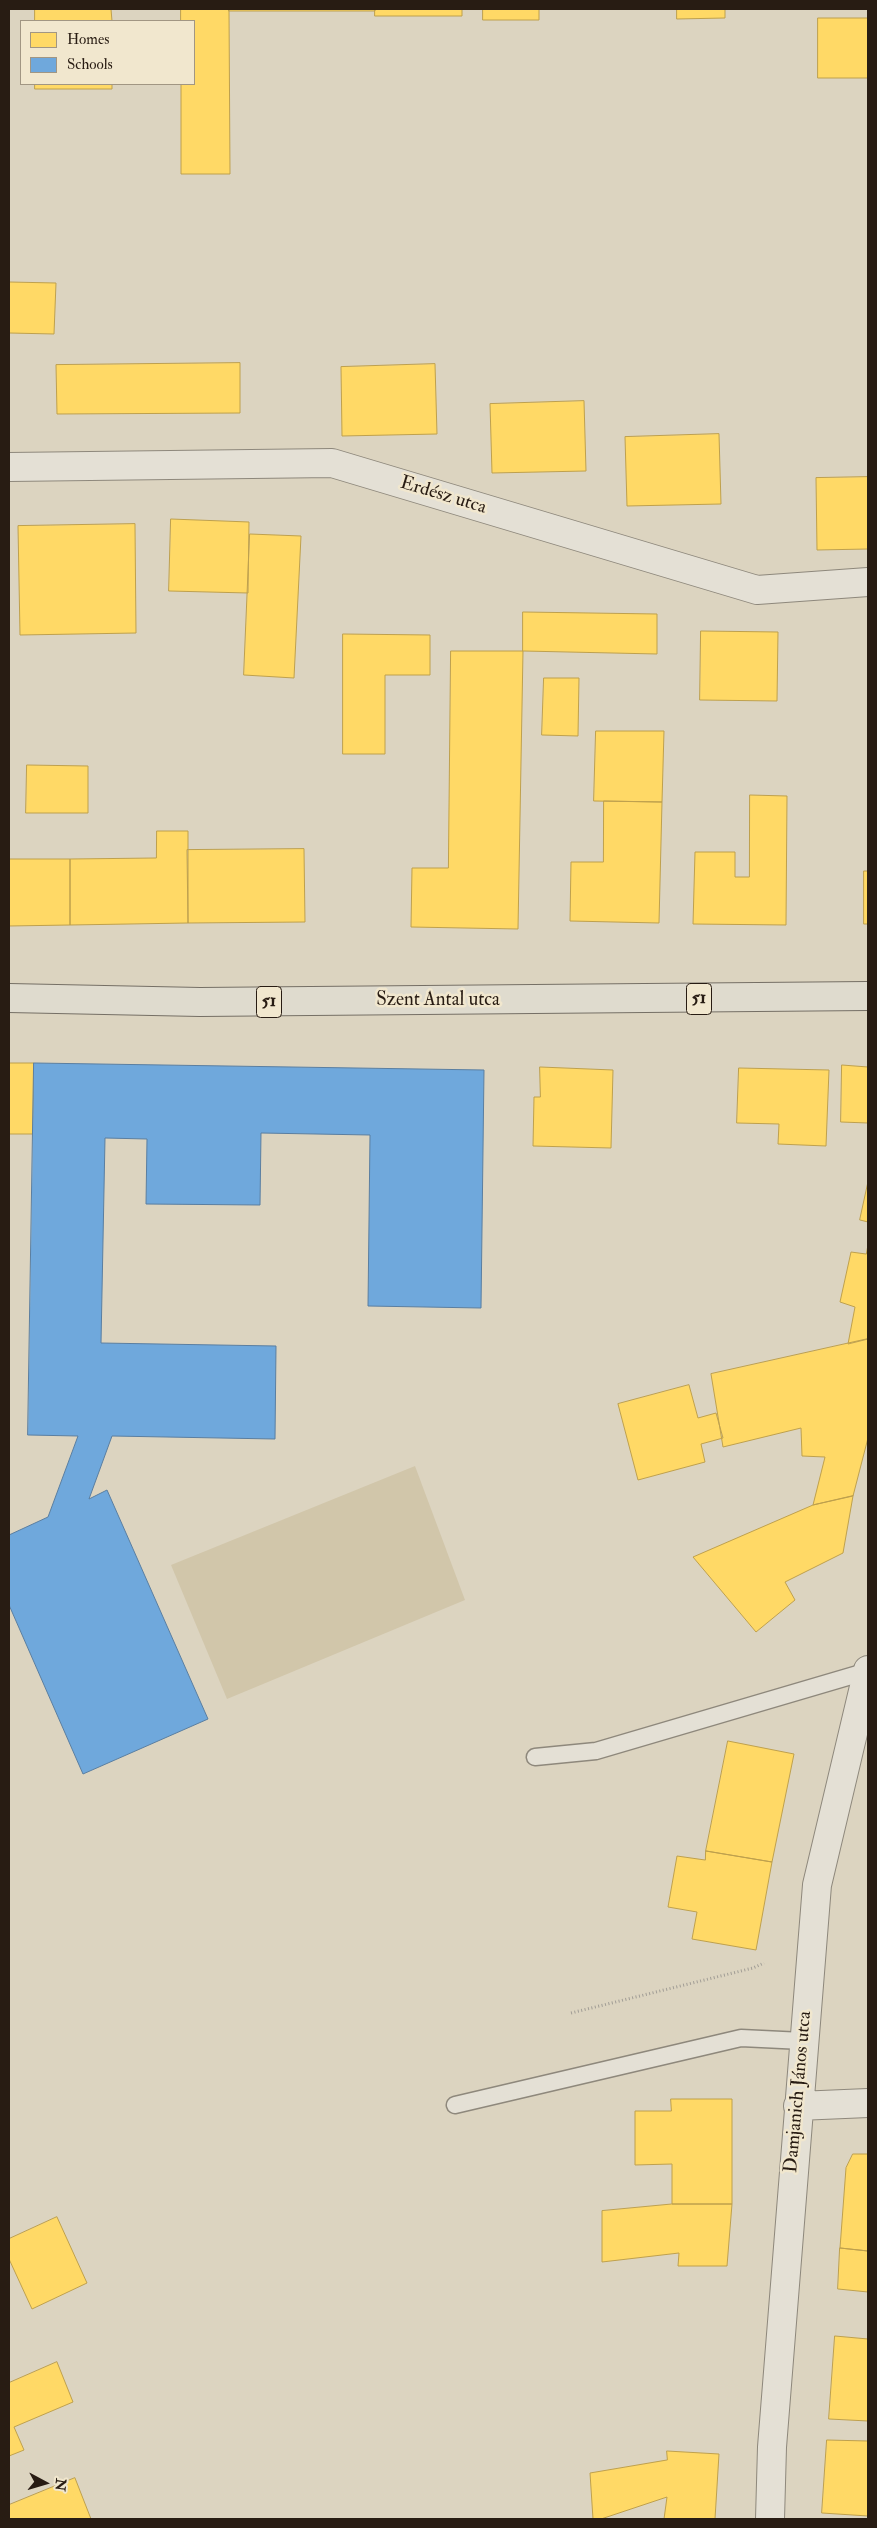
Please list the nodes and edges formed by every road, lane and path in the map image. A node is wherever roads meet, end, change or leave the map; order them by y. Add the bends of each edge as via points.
1 (9, 466) edge
2 (868, 582) edge
3 (868, 996) edge
4 (9, 998) edge
5 (868, 1671) edge
6 (535, 1757) dead end
7 (764, 1963) dead end
8 (571, 2013) dead end
9 (803, 2041) junction
10 (868, 2103) edge
11 (455, 2105) dead end
12 (798, 2106) junction
13 (770, 2519) edge

1 - 2 street, Erdész utca via 332,463 757,590
3 - 4 main road, Szent Antal utca / 51 via 209,1002
5 - 6 lane via 596,1751
5 - 9 street, Damjanich János utca via 817,1884
7 - 8 path
9 - 11 lane via 741,2038
9 - 12 street, Damjanich János utca
10 - 12 street
12 - 13 street, Damjanich János utca via 772,2447

